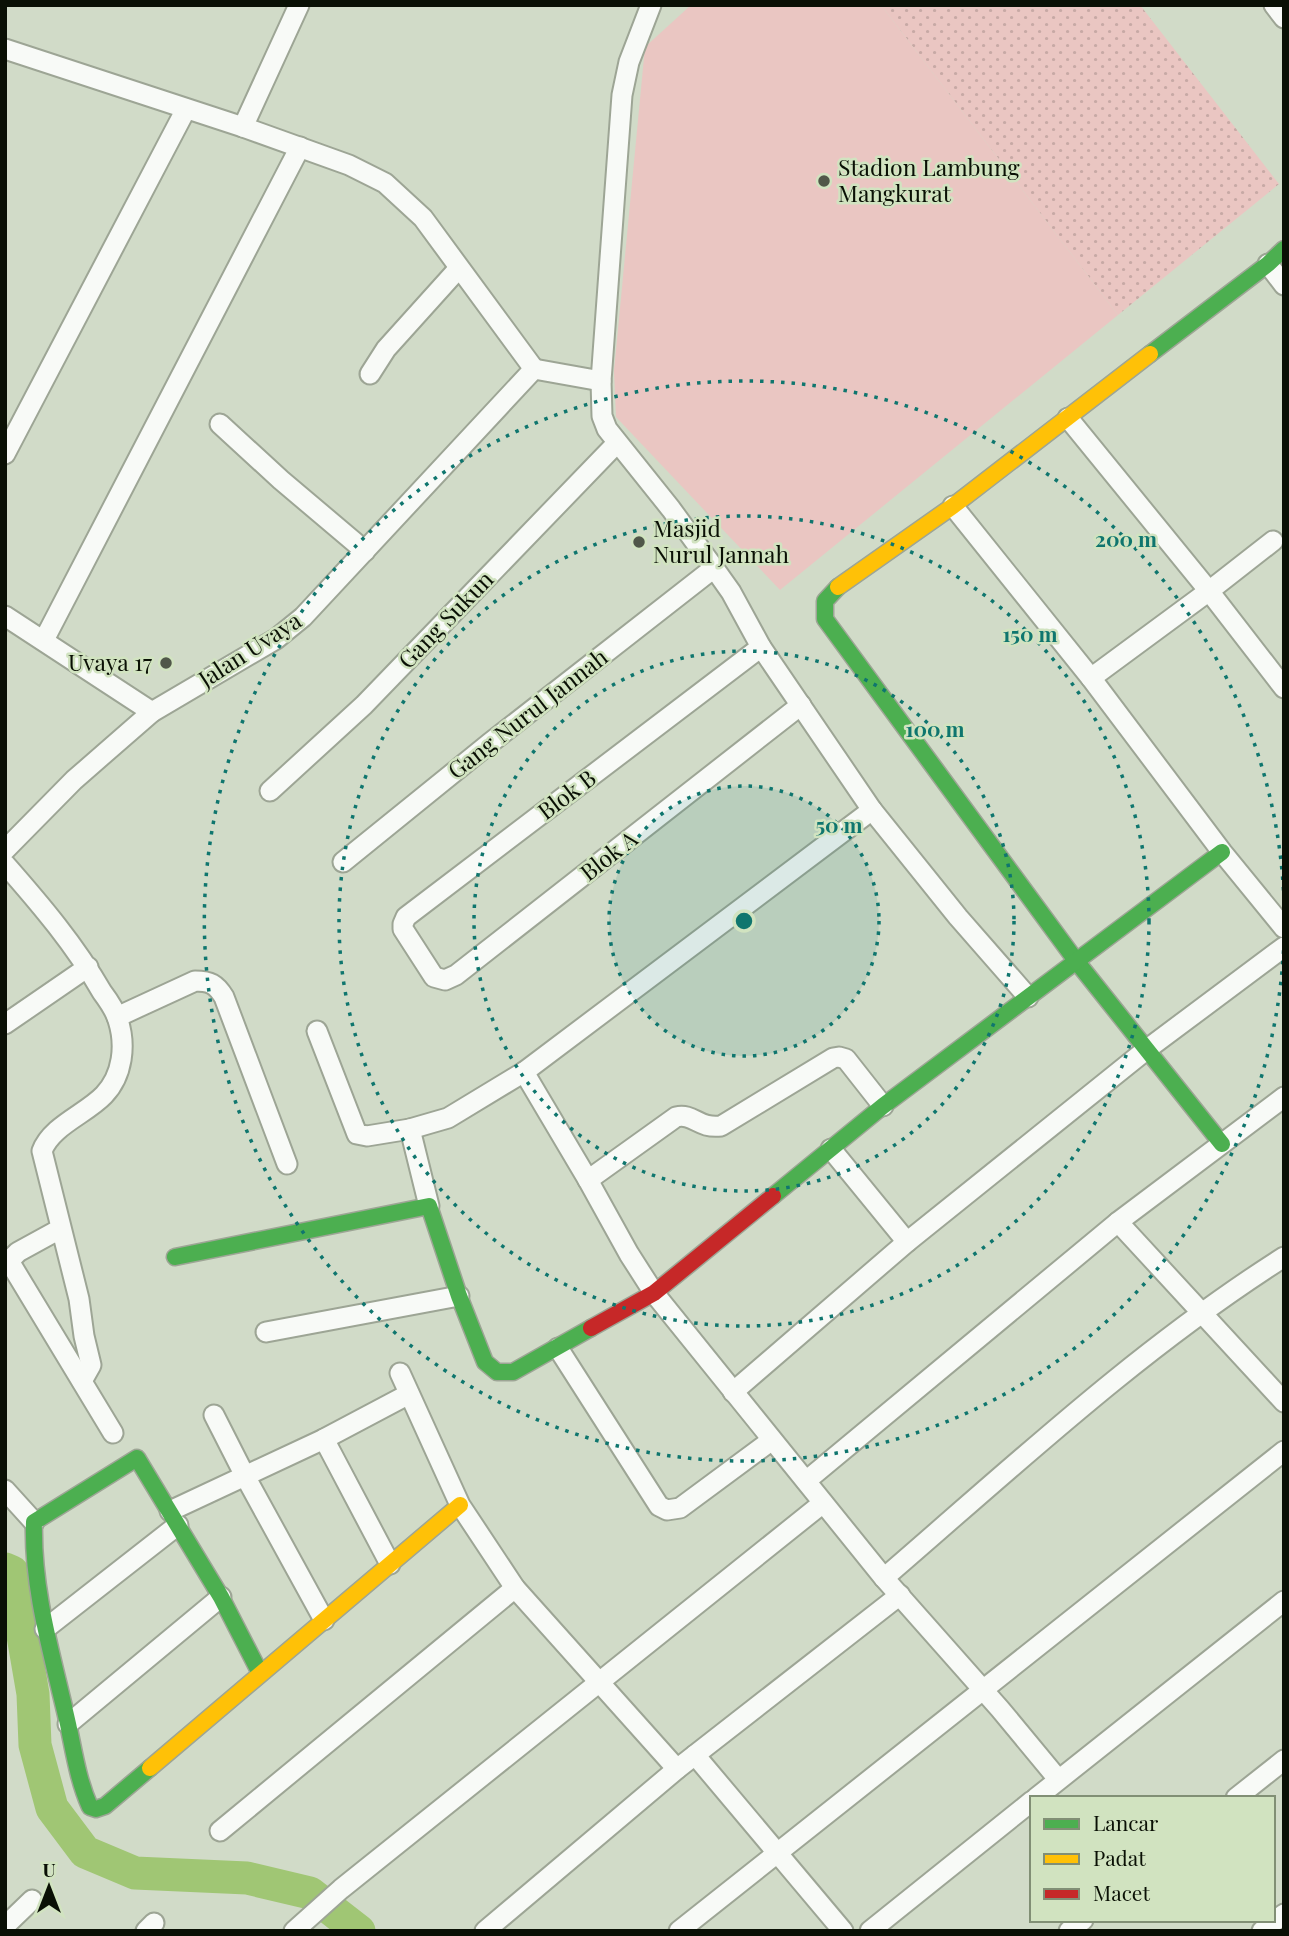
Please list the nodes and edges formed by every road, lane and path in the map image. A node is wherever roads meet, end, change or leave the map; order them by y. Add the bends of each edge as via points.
1 (299, 5) edge
2 (651, 5) edge
3 (1274, 5) edge
4 (1284, 18) edge
5 (5, 49) edge
6 (186, 109) junction
7 (243, 127) junction
8 (300, 147) junction
9 (1284, 248) edge
10 (1268, 264) junction
11 (459, 268) junction
12 (1284, 285) edge
13 (534, 369) junction
14 (370, 374) dead end
15 (601, 381) junction
16 (1068, 418) junction
17 (220, 424) dead end
18 (617, 443) junction
19 (5, 454) edge
20 (953, 506) junction
21 (1273, 541) dead end
22 (365, 551) junction
23 (714, 568) junction
24 (1209, 591) junction
25 (5, 616) edge
26 (44, 640) junction
27 (761, 647) junction
28 (1091, 678) junction
29 (1284, 688) edge
30 (802, 705) junction
31 (152, 712) junction
32 (270, 791) dead end
33 (872, 810) junction
34 (5, 850) edge
35 (1223, 852) junction
36 (343, 862) dead end
37 (5, 864) edge
38 (1284, 928) edge
39 (1284, 947) edge
40 (419, 954) joint
41 (1077, 962) junction
42 (88, 967) junction
43 (1028, 997) junction
44 (117, 1017) junction
45 (5, 1024) edge
46 (317, 1031) dead end
47 (1146, 1050) junction
48 (524, 1072) junction
49 (1284, 1097) edge
50 (883, 1106) junction
51 (410, 1129) junction
52 (1222, 1144) junction
53 (831, 1149) junction
54 (287, 1164) dead end
55 (589, 1180) junction
56 (429, 1206) junction
57 (1118, 1222) junction
58 (60, 1229) junction
59 (907, 1242) junction
60 (175, 1257) dead end
61 (1284, 1257) edge
62 (654, 1293) junction
63 (459, 1296) junction
64 (1201, 1311) junction
65 (265, 1332) dead end
66 (558, 1348) junction
67 (400, 1373) dead end
68 (82, 1381) junction
69 (733, 1392) junction
70 (409, 1394) junction
71 (1284, 1402) edge
72 (214, 1415) dead end
73 (113, 1433) dead end
74 (324, 1439) junction
75 (772, 1440) junction
76 (1284, 1451) edge
77 (244, 1476) junction
78 (806, 1482) junction
79 (5, 1490) edge
80 (823, 1503) junction
81 (460, 1505) junction
82 (174, 1518) junction
83 (34, 1522) junction
84 (390, 1564) junction
85 (884, 1578) junction
86 (515, 1588) junction
87 (900, 1595) junction
88 (221, 1597) junction
89 (1284, 1601) edge
90 (324, 1620) junction
91 (45, 1629) junction
92 (260, 1673) junction
93 (601, 1683) junction
94 (981, 1690) junction
95 (68, 1724) junction
96 (695, 1755) junction
97 (1284, 1760) edge
98 (677, 1769) junction
99 (1058, 1779) junction
100 (1038, 1796) edge
101 (1239, 1796) edge
102 (1030, 1802) edge
103 (220, 1831) dead end
104 (776, 1853) junction
105 (33, 1900) dead end
106 (5, 1926) edge
107 (297, 1928) edge
108 (485, 1931) edge
109 (679, 1931) edge
110 (843, 1931) edge
111 (870, 1931) edge

1 - 7 street
2 - 15 street via 622,95
3 - 4 street
5 - 6 street
6 - 7 street
6 - 19 street
7 - 8 street
8 - 11 street via 385,183 423,218
8 - 26 street
9 - 10 street
10 - 12 street
10 - 16 street
11 - 13 street
11 - 14 street via 386,349
13 - 15 street
13 - 22 street, Jalan Uvaya
15 - 18 street via 602,416
16 - 20 street
16 - 24 street
17 - 22 street
18 - 23 street
18 - 32 street, Gang Sukun via 365,705
20 - 28 street
20 - 41 street via 832,592 825,600 825,619
21 - 24 street
22 - 31 street, Jalan Uvaya via 318,603 276,639
23 - 27 street
23 - 36 street, Gang Nurul Jannah
24 - 28 street
24 - 29 street
25 - 26 street
26 - 31 street
27 - 30 street
27 - 40 street, Blok B via 412,912 402,924
28 - 35 street
30 - 33 street
30 - 40 street, Blok A via 456,975 439,980
31 - 34 street, Jalan Uvaya via 74,780
33 - 43 street
33 - 48 street
35 - 38 street
35 - 41 street
37 - 42 street
39 - 47 street
41 - 43 street
41 - 47 street
42 - 44 street
42 - 45 street
43 - 50 street
44 - 54 street via 195,981 218,986
44 - 58 street via 123,1044 116,1076 105,1094 44,1143
46 - 51 street via 357,1134
47 - 52 street
47 - 59 street
48 - 51 street via 447,1118
48 - 55 street
49 - 52 street
50 - 53 street
50 - 55 street via 846,1059 833,1058 721,1125 706,1127 689,1117 676,1116
51 - 56 street
52 - 57 street
53 - 59 street
53 - 62 street
55 - 62 street
56 - 60 street
56 - 63 street
57 - 64 street
57 - 78 street
58 - 68 street via 91,1364
58 - 68 street via 9,1261
59 - 69 street
61 - 64 street
62 - 66 street
62 - 69 street
63 - 65 street
63 - 66 street via 485,1362 497,1372 513,1372
64 - 71 street
64 - 85 street
66 - 75 street via 659,1506 667,1510 680,1508
67 - 70 street
68 - 73 street
69 - 75 street
70 - 74 street
70 - 81 street
72 - 77 street
74 - 77 street
74 - 84 street
75 - 78 street
76 - 94 street
77 - 82 street
77 - 90 street
78 - 80 street
79 - 83 street
80 - 85 street
80 - 93 street
81 - 84 street
81 - 86 street
82 - 83 street via 137,1458
82 - 88 street
82 - 91 street
83 - 91 street via 33,1556
84 - 90 street
85 - 87 street
86 - 93 street
86 - 103 street
87 - 94 street
87 - 96 street
88 - 92 street
88 - 95 street
89 - 99 street
90 - 92 street
91 - 95 street
92 - 95 street via 96,1809 86,1799
93 - 98 street
93 - 107 street
94 - 99 street
94 - 104 street
96 - 98 street
96 - 104 street
97 - 101 street
98 - 108 street
99 - 100 street
102 - 111 street
104 - 109 street
104 - 110 street
105 - 106 street

